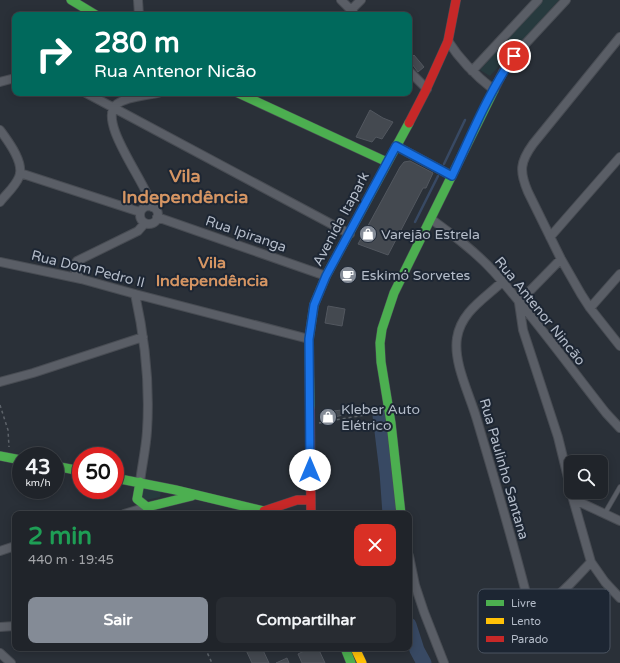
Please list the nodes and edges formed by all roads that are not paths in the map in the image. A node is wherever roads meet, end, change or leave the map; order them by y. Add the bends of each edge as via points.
1 (72, 0) edge
2 (138, 0) edge
3 (341, 0) edge
4 (361, 0) edge
5 (456, 0) edge
6 (538, 0) edge
7 (566, 0) edge
8 (91, 12) edge
9 (139, 12) edge
10 (352, 12) edge
11 (354, 12) edge
12 (620, 37) edge
13 (448, 41) junction
14 (472, 71) junction
15 (412, 74) edge
16 (12, 79) edge
17 (0, 82) edge
18 (427, 89) junction
19 (494, 90) junction
20 (92, 96) edge
21 (144, 96) edge
22 (244, 96) edge
23 (114, 107) junction
24 (0, 130) edge
25 (396, 146) junction
26 (620, 157) edge
27 (387, 162) junction
28 (20, 173) junction
29 (452, 176) junction
30 (0, 202) edge
31 (152, 207) junction
32 (140, 212) junction
33 (157, 217) junction
34 (431, 219) junction
35 (145, 223) junction
36 (350, 234) junction
37 (550, 237) junction
38 (561, 259) junction
39 (0, 262) edge
40 (620, 274) edge
41 (326, 276) junction
42 (82, 279) junction
43 (502, 282) junction
44 (135, 294) junction
45 (519, 302) junction
46 (590, 308) junction
47 (143, 337) junction
48 (309, 339) junction
49 (620, 346) edge
50 (0, 382) edge
51 (620, 428) edge
52 (564, 461) edge
53 (124, 479) edge
54 (140, 482) junction
55 (164, 487) junction
56 (620, 487) edge
57 (194, 495) junction
58 (138, 499) junction
59 (573, 499) edge
60 (581, 499) edge
61 (310, 500) junction
62 (164, 502) junction
63 (147, 507) junction
64 (129, 511) edge
65 (134, 511) edge
66 (247, 511) edge
67 (263, 511) edge
68 (311, 511) edge
69 (401, 511) edge
70 (605, 513) junction
71 (620, 521) edge
72 (12, 547) edge
73 (0, 551) edge
74 (591, 562) junction
75 (412, 570) edge
76 (525, 589) edge
77 (565, 589) edge
78 (620, 598) edge
79 (12, 626) edge
80 (2, 628) edge
81 (346, 651) edge
82 (356, 651) edge
83 (0, 653) edge
84 (11, 663) edge
85 (351, 663) edge
86 (362, 663) edge
87 (444, 663) edge

1 - 8 street
2 - 9 street
3 - 10 street
4 - 11 street
5 - 13 street, Avenida Itapark
6 - 14 street
7 - 19 street via 514,56
12 - 37 street via 533,144 521,166 523,181
13 - 14 street
13 - 18 street, Avenida Itapark
14 - 19 street
15 - 18 street
16 - 17 street
18 - 25 street, Avenida Itapark
19 - 29 street
20 - 23 street
21 - 23 street via 125,100
22 - 27 street
23 - 31 street via 111,119 115,132 149,196
23 - 36 street
24 - 28 street via 20,164
25 - 27 street, Avenida Itapark
25 - 29 street
26 - 37 street
27 - 36 street, Avenida Itapark
28 - 30 street via 15,184
28 - 32 street
29 - 34 street
31 - 32 street via 145,207
31 - 33 street
32 - 35 street via 140,217
33 - 35 street via 153,222
33 - 41 street, Rua Ipiranga
34 - 43 street, Rua Antenor Nincão via 474,254
34 - 69 street via 394,293 381,334 380,351
35 - 42 street via 138,230 77,261 74,270
36 - 41 street, Avenida Itapark
37 - 38 street
38 - 45 street
38 - 46 street
39 - 42 street, Rua Dom Pedro II
40 - 46 street
41 - 48 street, Avenida Itapark via 314,305
42 - 44 street, Rua Dom Pedro II
43 - 45 street, Rua Antenor Nincão
43 - 76 street, Rua Paulinho Santana via 463,319 456,352
44 - 47 street
44 - 48 street, Rua Dom Pedro II
45 - 51 street, Rua Antenor Nincão
45 - 52 street via 523,330
46 - 49 street
47 - 50 street
47 - 54 street via 148,415
48 - 61 street, Avenida Itapark
53 - 54 street
54 - 55 street
54 - 58 street
55 - 57 street
55 - 62 street via 168,495
56 - 70 lane
57 - 62 street
57 - 66 street
58 - 63 street
58 - 64 street
59 - 74 street
60 - 70 street
61 - 67 street via 297,500
61 - 68 street, Avenida Itapark
62 - 63 street
63 - 65 street
70 - 71 street
72 - 73 street
74 - 77 street, Rua Paulinho Santana
74 - 78 street
75 - 87 street via 417,592
79 - 80 street
81 - 85 street
82 - 86 street
83 - 84 street

